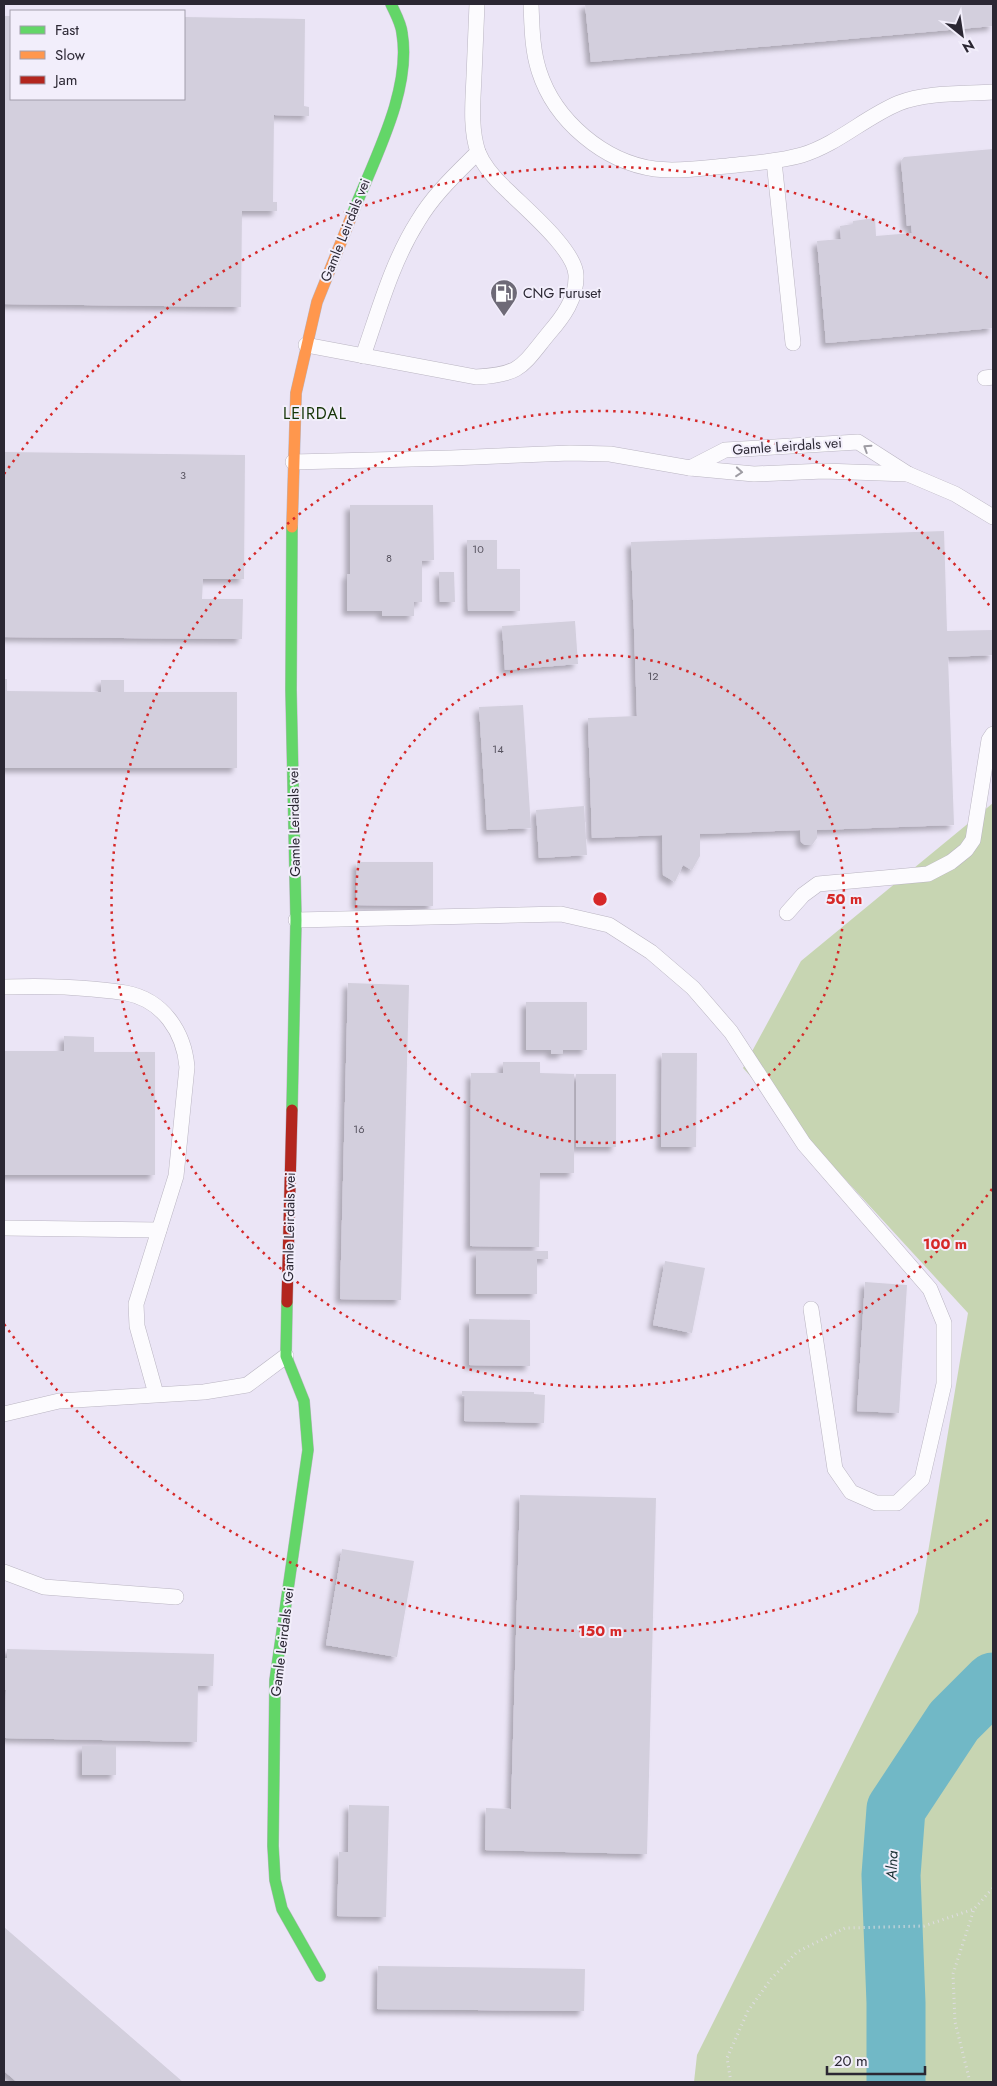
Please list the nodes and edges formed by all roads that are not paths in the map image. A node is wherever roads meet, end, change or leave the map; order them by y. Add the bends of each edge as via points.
1 (391, 4) edge
2 (478, 4) edge
3 (531, 4) edge
4 (993, 92) edge
5 (478, 152) junction
6 (774, 161) junction
7 (793, 343) dead end
8 (306, 345) junction
9 (363, 356) junction
10 (293, 462) junction
11 (690, 468) junction
12 (908, 474) junction
13 (993, 517) edge
14 (993, 734) edge
15 (787, 913) dead end
16 (296, 920) junction
17 (4, 987) edge
18 (4, 1228) edge
19 (159, 1230) junction
20 (811, 1310) dead end
21 (286, 1356) junction
22 (156, 1394) junction
23 (4, 1414) edge
24 (4, 1572) edge
25 (176, 1597) dead end
26 (320, 1976) dead end

1 - 8 street, Gamle Leirdals vei via 402,30 404,60 397,102 317,302
2 - 5 lane via 472,119
3 - 6 lane via 533,48 539,73 571,125 594,145 618,159 654,169 680,170
4 - 6 lane via 919,97 899,103 828,144
5 - 9 lane via 441,188 418,220 396,261
5 - 9 lane via 492,175 561,244 571,259 576,274 575,288 566,313 524,364 512,372 496,376 476,377
6 - 7 lane
8 - 9 lane
8 - 10 street, Gamle Leirdals vei via 296,393
10 - 11 lane, Gamle Leirdals vei via 570,453 610,454
10 - 16 street, Gamle Leirdals vei via 291,690
11 -> 12 lane, Gamle Leirdals vei via 754,474 824,471
12 -> 11 lane, Gamle Leirdals vei via 858,442 725,450
12 - 13 lane, Gamle Leirdals vei via 956,494
14 - 15 lane via 989,740 973,840 966,850 928,874 818,884
16 - 20 lane via 561,914 609,925 651,952 693,988 731,1032 804,1144 930,1289 944,1323 944,1384 922,1479 897,1503 876,1503 852,1492 835,1469
16 - 21 street, Gamle Leirdals vei
17 - 19 lane via 53,985 127,993 146,1000 173,1023 185,1049 187,1067 176,1176
18 - 19 lane
19 - 22 lane via 136,1304 137,1326
21 - 22 lane via 247,1385 204,1392
21 - 26 street, Gamle Leirdals vei via 304,1401 308,1450 275,1680 273,1846 275,1880 282,1909
22 - 23 lane via 59,1401
24 - 25 lane via 44,1587

